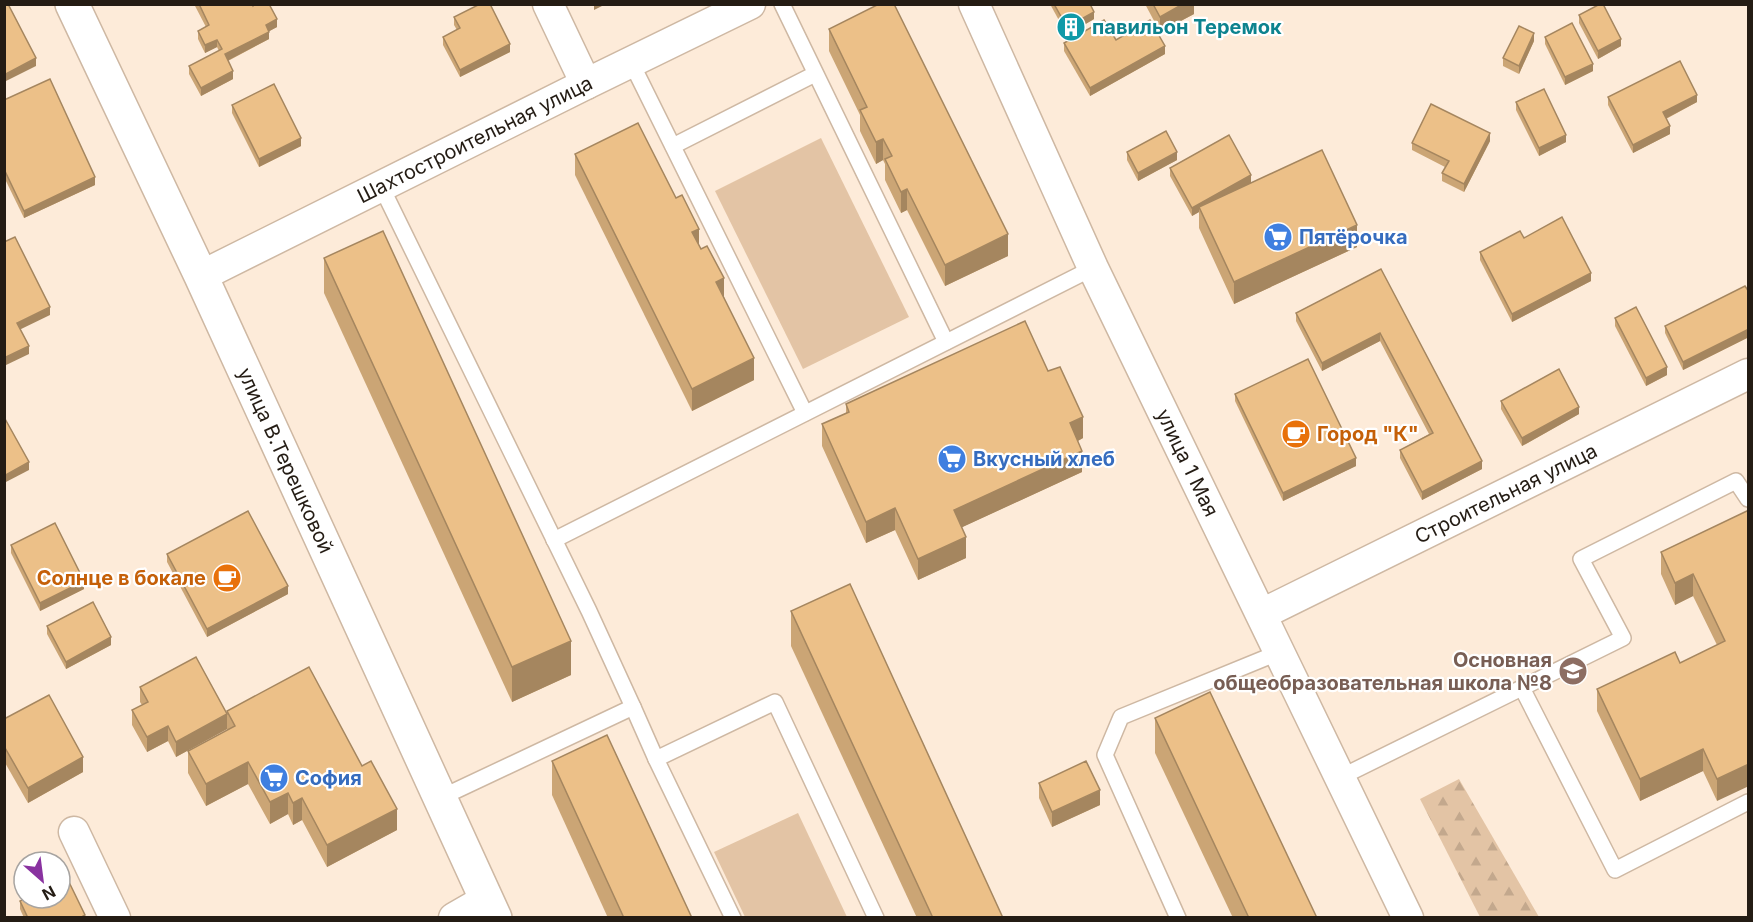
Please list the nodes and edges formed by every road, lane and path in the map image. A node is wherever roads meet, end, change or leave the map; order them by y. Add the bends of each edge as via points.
1 (72, 4) edge
2 (548, 4) edge
3 (750, 4) edge
4 (782, 4) edge
5 (974, 4) edge
6 (631, 62) junction
7 (815, 74) junction
8 (586, 84) junction
9 (673, 146) junction
10 (381, 186) junction
11 (1093, 268) junction
12 (201, 276) junction
13 (946, 342) junction
14 (1749, 374) edge
15 (805, 413) junction
16 (1749, 499) edge
17 (554, 540) junction
18 (1262, 614) junction
19 (1280, 652) junction
20 (1522, 688) junction
21 (633, 707) junction
22 (656, 759) junction
23 (1341, 777) junction
24 (440, 798) junction
25 (1749, 802) edge
26 (74, 832) dead end
27 (491, 908) edge
28 (115, 918) edge
29 (454, 918) edge
30 (733, 918) edge
31 (876, 918) edge
32 (1178, 918) edge
33 (1408, 918) edge

1 - 12 main road, улица В.Терешковой
2 - 8 street
3 - 6 street, Шахтостроительная улица
4 - 7 lane
5 - 11 street, улица 1 Мая
6 - 8 street, Шахтостроительная улица
6 - 9 lane
7 - 9 lane
7 - 13 lane
8 - 10 street, Шахтостроительная улица
9 - 15 lane
10 - 12 street, Шахтостроительная улица
10 - 17 lane
11 - 13 lane
11 - 18 street, улица 1 Мая
12 - 24 main road, улица В.Терешковой
13 - 15 lane
14 - 18 street, Строительная улица
15 - 17 lane
16 - 20 lane via 1736,482 1581,559 1623,638
17 - 21 lane
18 - 19 street, улица 1 Мая
19 - 23 street, улица 1 Мая
19 - 32 lane via 1121,717 1105,755
20 - 23 lane
20 - 25 lane via 1615,870
21 - 22 lane
21 - 24 lane
22 - 30 lane
22 - 31 lane via 775,702
23 - 33 street, улица 1 Мая
24 - 27 main road, улица В.Терешковой
26 - 28 street
27 - 29 street

